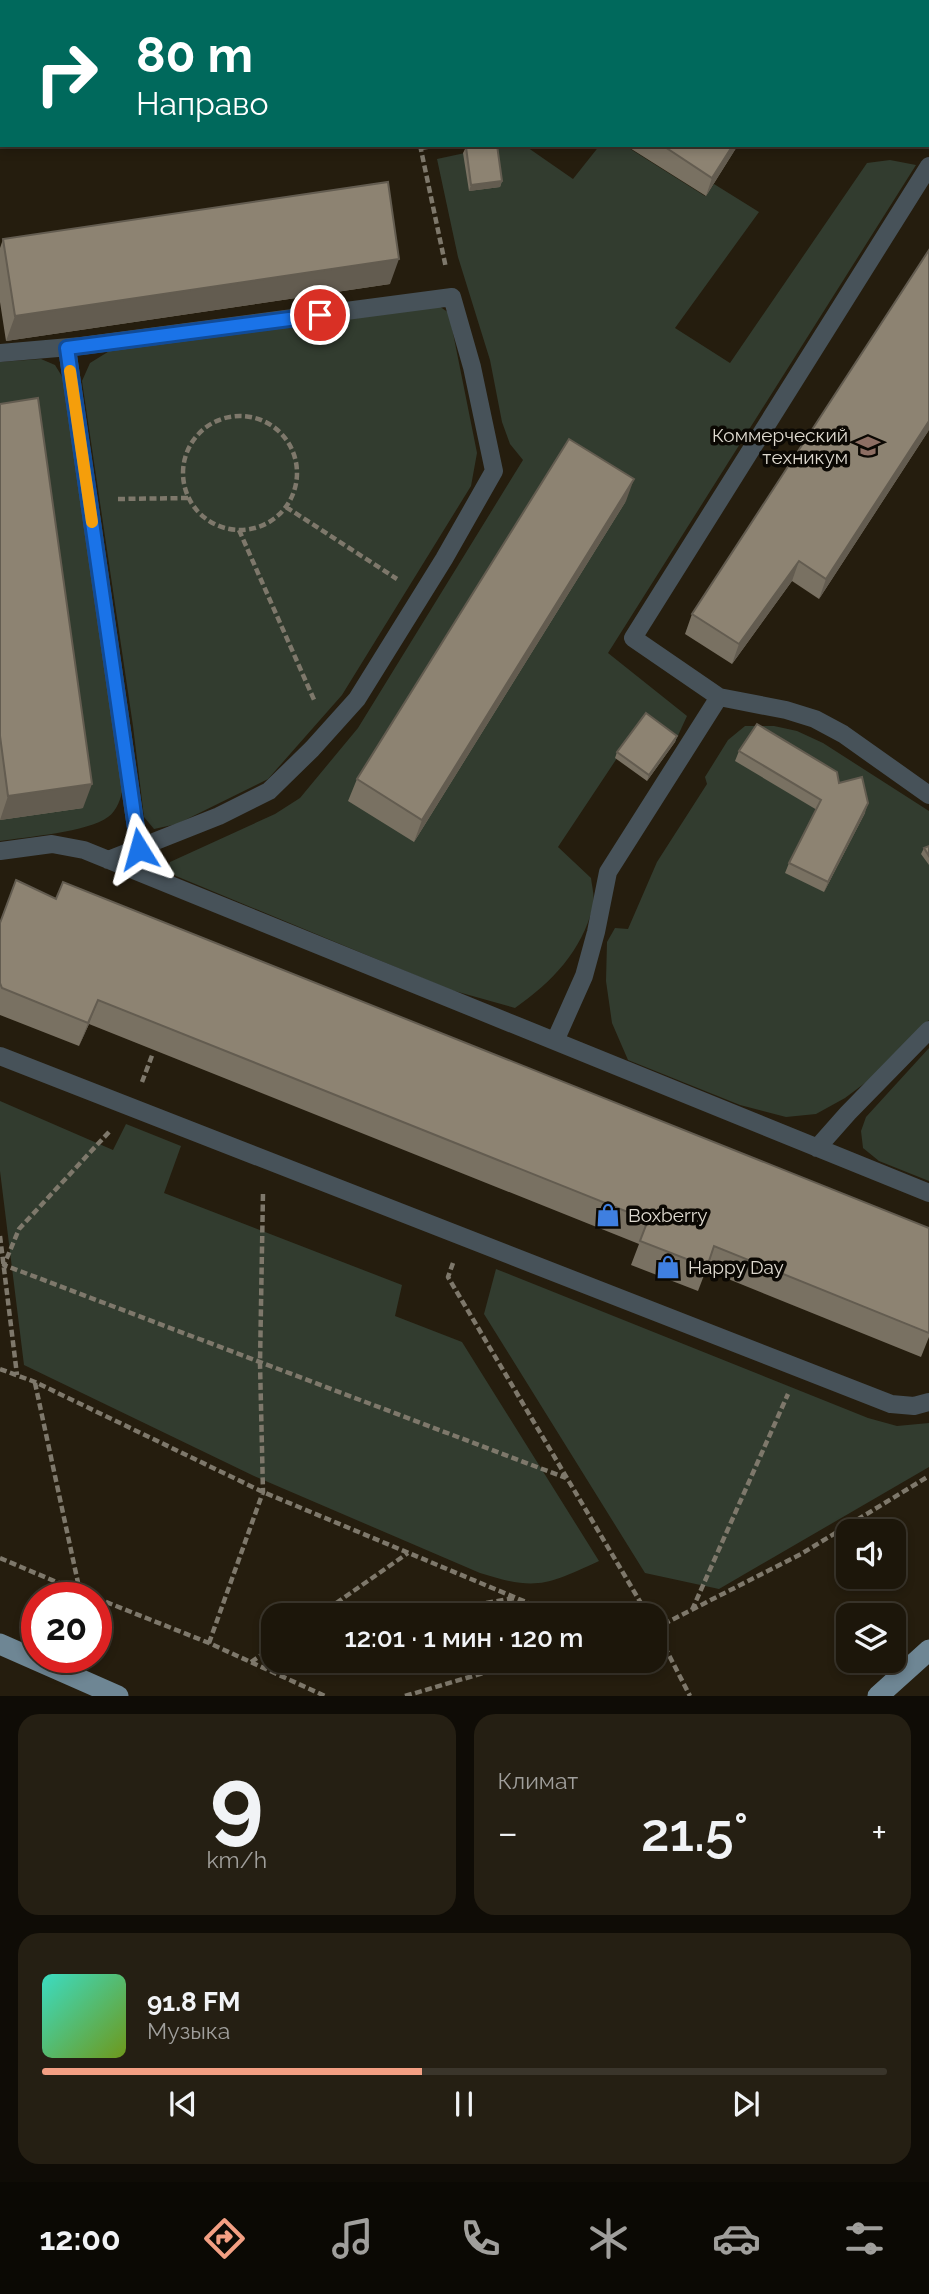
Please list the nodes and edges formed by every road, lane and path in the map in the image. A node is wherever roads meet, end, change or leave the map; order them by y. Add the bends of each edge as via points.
1 (421, 147) edge
2 (929, 166) edge
3 (452, 297) junction
4 (67, 348) junction
5 (0, 353) edge
6 (189, 498) junction
7 (89, 499) junction
8 (286, 507) junction
9 (239, 530) junction
10 (422, 595) junction
11 (719, 697) junction
12 (328, 731) junction
13 (929, 795) edge
14 (139, 849) junction
15 (0, 851) edge
16 (108, 860) junction
17 (929, 1030) edge
18 (555, 1041) junction
19 (0, 1056) edge
20 (132, 1108) junction
21 (817, 1148) junction
22 (264, 1159) junction
23 (929, 1194) edge
24 (0, 1236) edge
25 (463, 1236) junction
26 (4, 1265) junction
27 (260, 1363) junction
28 (800, 1368) junction
29 (0, 1369) edge
30 (17, 1375) junction
31 (35, 1382) junction
32 (929, 1402) edge
33 (929, 1476) edge
34 (566, 1478) junction
35 (264, 1492) junction
36 (409, 1553) junction
37 (0, 1558) edge
38 (56, 1582) edge
39 (78, 1582) edge
40 (516, 1598) junction
41 (337, 1603) edge
42 (486, 1603) edge
43 (528, 1603) edge
44 (641, 1603) edge
45 (112, 1604) edge
46 (692, 1611) junction
47 (667, 1622) edge
48 (209, 1643) junction
49 (0, 1644) edge
50 (929, 1650) edge
51 (667, 1651) edge
52 (261, 1655) edge
53 (251, 1662) junction
54 (483, 1673) edge
55 (118, 1696) edge
56 (326, 1696) edge
57 (405, 1696) edge
58 (690, 1696) edge
59 (878, 1696) edge

1 - 3 path
2 - 11 lane via 633,638
3 - 4 lane
3 - 10 lane via 494,471
4 - 5 lane
4 - 7 lane
6 - 7 path
6 - 8 path via 183,474 192,442 218,420 255,417 273,426 295,456 295,491
6 - 9 path via 206,518
7 - 14 lane
8 - 9 path via 257,528
8 - 10 path
9 - 12 path
10 - 12 lane via 357,699
11 - 13 lane via 815,719
11 - 18 lane via 608,872 584,976
12 - 14 lane via 269,791
14 - 16 lane
15 - 16 lane via 52,844
16 - 18 lane
17 - 21 lane
18 - 21 lane
19 - 20 lane
20 - 22 lane
20 - 26 path via 19,1229
21 - 23 lane
22 - 25 lane
22 - 27 path
24 - 26 path
25 - 28 lane
25 - 34 path via 448,1278
26 - 27 path
26 - 30 path
27 - 34 path
27 - 35 path
28 - 32 lane via 891,1404
28 - 46 path
29 - 30 path
30 - 31 path
31 - 35 path
31 - 39 path
33 - 46 path via 801,1554
34 - 44 path
35 - 36 path
35 - 48 path
36 - 40 path
36 - 41 path
37 - 38 path
40 - 42 path
40 - 43 path
45 - 48 path
46 - 47 path
48 - 53 path
49 - 55 main road
50 - 59 main road
51 - 58 path
52 - 53 path
53 - 56 path
54 - 57 path

